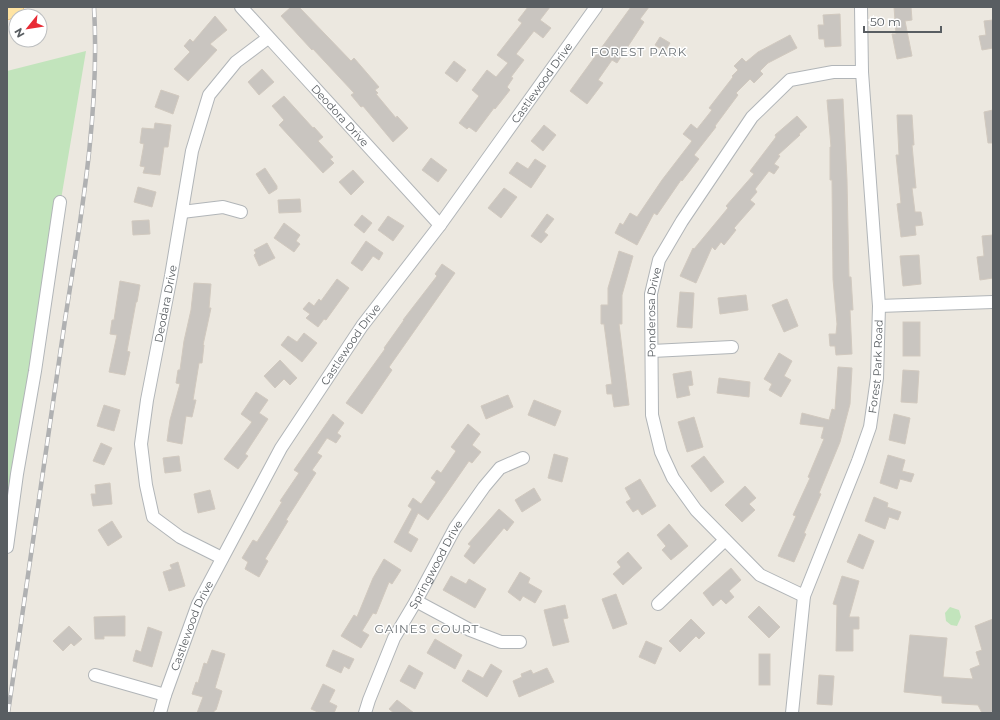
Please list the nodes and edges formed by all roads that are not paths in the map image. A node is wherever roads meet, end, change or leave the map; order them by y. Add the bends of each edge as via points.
1 (16, 7) edge
2 (241, 7) edge
3 (596, 7) edge
4 (861, 7) edge
5 (7, 12) edge
6 (268, 38) junction
7 (862, 72) junction
8 (60, 202) dead end
9 (182, 212) junction
10 (241, 212) dead end
11 (440, 225) junction
12 (993, 302) edge
13 (879, 306) junction
14 (732, 347) dead end
15 (652, 351) junction
16 (523, 458) dead end
17 (725, 540) junction
18 (7, 547) edge
19 (222, 558) junction
20 (804, 596) junction
21 (416, 601) junction
22 (658, 604) dead end
23 (520, 642) dead end
24 (95, 675) dead end
25 (165, 695) junction
26 (160, 713) edge
27 (365, 713) edge
28 (792, 713) edge

1 - 5 main road
2 - 6 street, Deodora Drive
3 - 11 street, Castlewood Drive
4 - 7 street, Forest Park Road
6 - 9 street, Deodara Drive via 236,62 209,95 192,151
6 - 11 street, Deodora Drive
7 - 13 street, Forest Park Road
7 - 15 street, Ponderosa Drive via 833,72 790,80 752,117 659,260 651,294
8 - 18 street
9 - 10 street via 223,207
9 - 19 street, Deodara Drive via 141,444 146,485 154,517 180,537
11 - 19 street, Castlewood Drive via 362,326 281,448
12 - 13 street
13 - 20 street, Forest Park Road via 878,378 870,427
14 - 15 street
15 - 17 street, Ponderosa Drive via 652,415 661,452 674,478 696,510
16 - 21 street, Springwood Drive via 500,468 484,487 456,528
17 - 20 street, Ponderosa Drive via 760,575
17 - 22 street
19 - 25 street, Castlewood Drive via 198,604
20 - 28 street, Forest Park Road
21 - 23 street via 470,630 501,642
21 - 27 street, Springwood Drive via 394,638
24 - 25 street
25 - 26 street, Castlewood Drive

